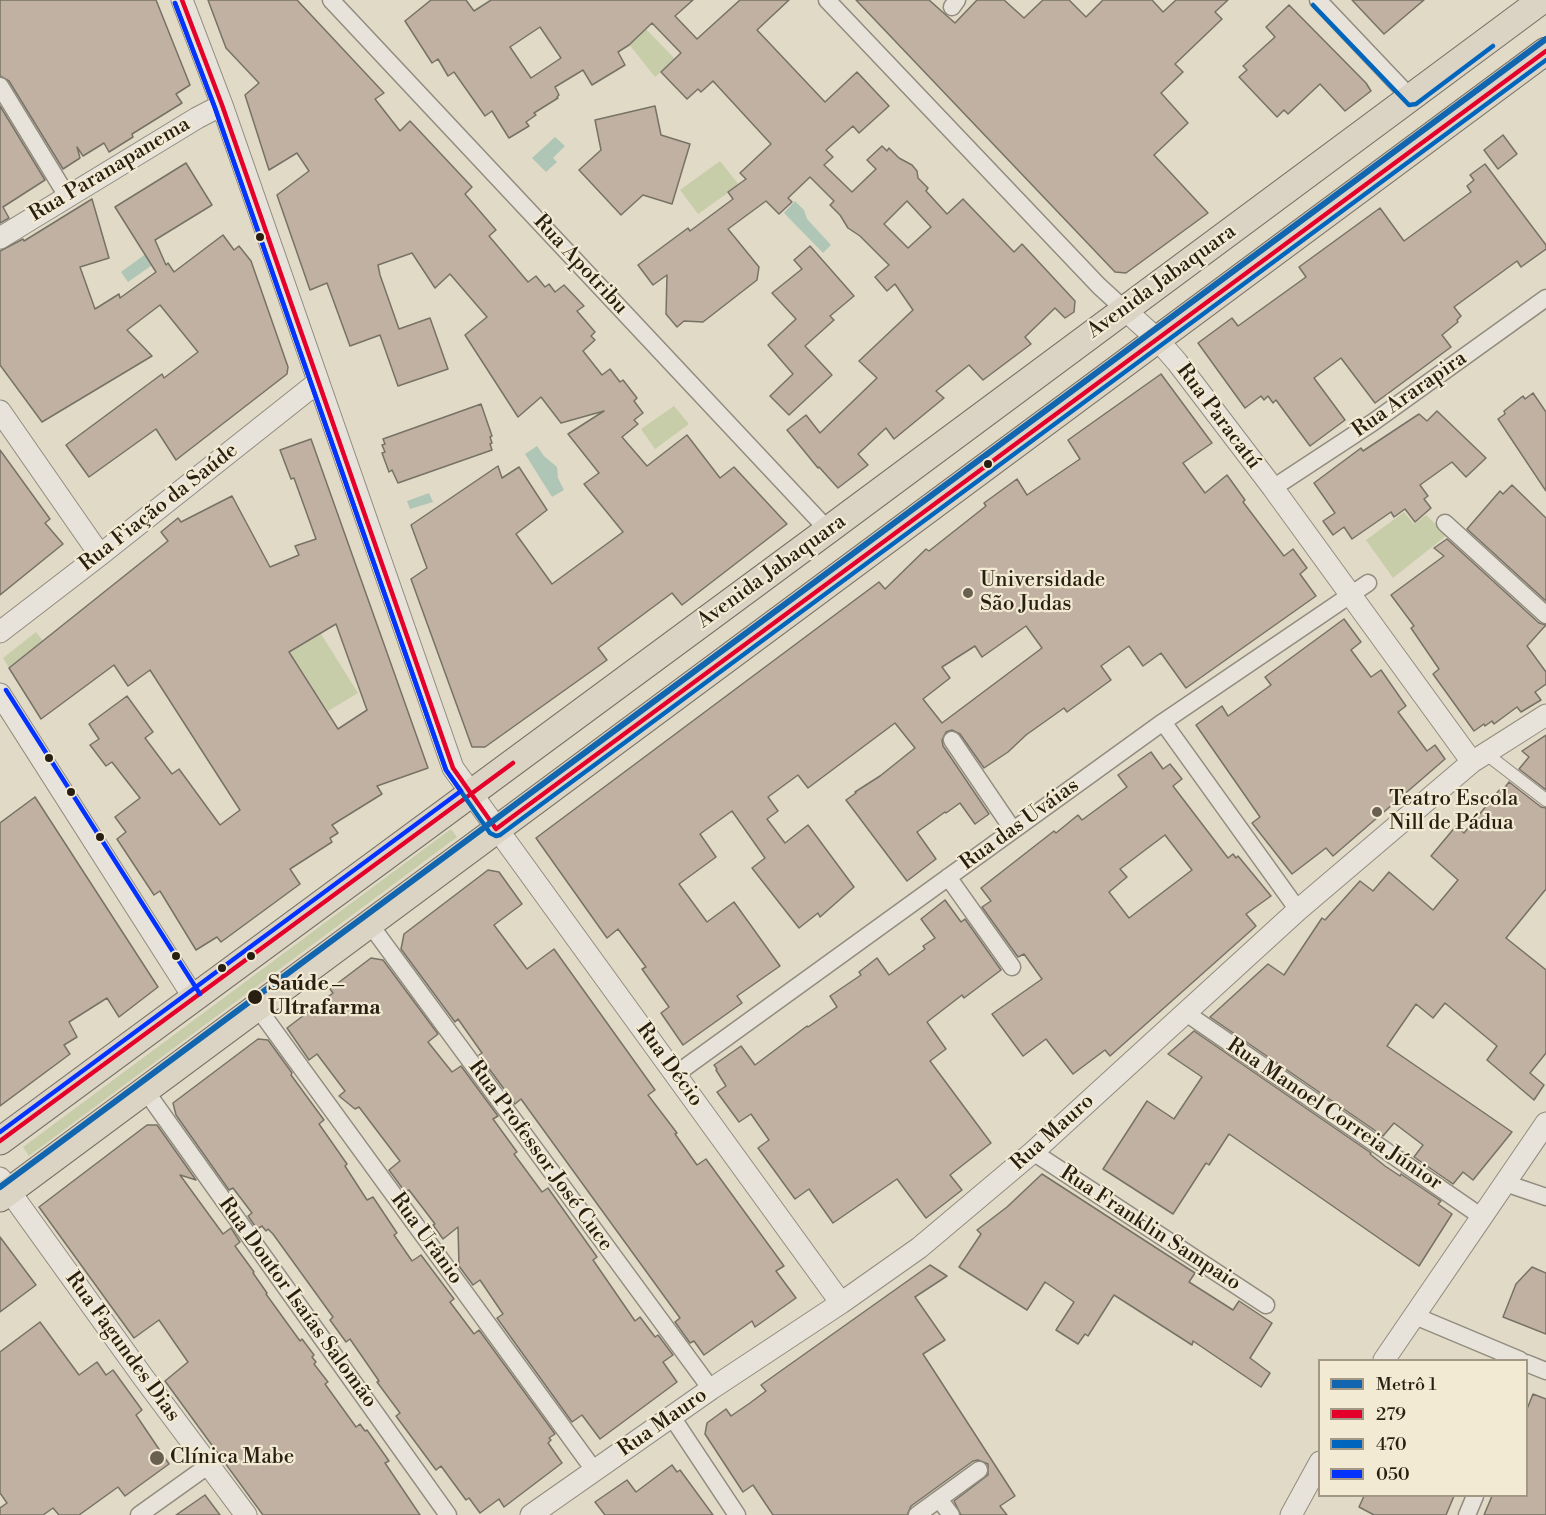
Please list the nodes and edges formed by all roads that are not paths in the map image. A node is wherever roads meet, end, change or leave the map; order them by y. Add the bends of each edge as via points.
1 (182, 0) edge
2 (331, 0) edge
3 (827, 0) edge
4 (1318, 0) edge
5 (1542, 0) edge
6 (1546, 51) edge
7 (0, 86) edge
8 (1411, 98) junction
9 (222, 105) junction
10 (67, 196) junction
11 (0, 238) edge
12 (1546, 298) edge
13 (1125, 309) junction
14 (1157, 339) junction
15 (318, 382) junction
16 (0, 411) edge
17 (1273, 488) junction
18 (1445, 523) dead end
19 (828, 530) junction
20 (100, 555) junction
21 (1368, 583) dead end
22 (1350, 594) junction
23 (1546, 615) edge
24 (0, 633) edge
25 (0, 693) edge
26 (1546, 715) edge
27 (1163, 722) junction
28 (952, 740) dead end
29 (1479, 758) junction
30 (471, 793) junction
31 (1546, 800) edge
32 (496, 829) junction
33 (1013, 830) junction
34 (948, 877) junction
35 (1298, 910) junction
36 (369, 923) junction
37 (1012, 967) dead end
38 (194, 998) junction
39 (257, 1007) junction
40 (1186, 1013) junction
41 (676, 1074) junction
42 (145, 1090) junction
43 (1546, 1123) edge
44 (0, 1141) edge
45 (1033, 1152) junction
46 (1505, 1183) junction
47 (3, 1189) edge
48 (1546, 1197) edge
49 (1482, 1217) junction
50 (841, 1303) junction
51 (1266, 1305) dead end
52 (1415, 1316) junction
53 (1385, 1359) edge
54 (1512, 1359) edge
55 (1528, 1366) edge
56 (1546, 1371) edge
57 (711, 1389) junction
58 (672, 1417) junction
59 (209, 1465) junction
60 (1318, 1466) edge
61 (594, 1470) junction
62 (979, 1470) dead end
63 (1475, 1497) edge
64 (939, 1499) junction
65 (139, 1515) edge
66 (246, 1515) edge
67 (448, 1515) edge
68 (531, 1515) edge
69 (737, 1515) edge
70 (917, 1515) edge
71 (951, 1515) edge
72 (1291, 1515) edge
73 (1467, 1515) edge

1 - 9 street, Rua Décio
2 - 19 street, Rua Apotribu
3 - 13 street, Rua Paracatú
4 - 8 street
5 - 8 main road, Avenida Jabaquara
6 - 14 main road, Avenida Jabaquara
7 - 10 street
8 - 13 main road, Avenida Jabaquara
9 - 10 street, Rua Paranapanema
9 - 15 street, Rua Décio
10 - 11 street, Rua Paranapanema
12 - 17 street, Rua Ararapira via 1372,423
13 - 14 street, Rua Paracatú
13 - 19 main road, Avenida Jabaquara
14 - 17 street, Rua Paracatú
14 - 32 main road, Avenida Jabaquara
15 - 20 street, Rua Fiação da Saúde
15 - 30 street, Rua Décio via 453,768
16 - 20 street
17 - 22 street, Rua Paracatú
18 - 23 street
19 - 30 main road, Avenida Jabaquara
20 - 24 street, Rua Fiação da Saúde
21 - 22 street, Rua das Uváias
22 - 27 street, Rua das Uváias
22 - 29 street, Rua Paracatú
25 - 38 street
26 - 29 street, Rua Mauro
27 - 33 street, Rua das Uváias
27 - 35 street
28 - 33 street
29 - 31 street
29 - 35 street, Rua Mauro
30 - 32 street, Rua Décio
30 - 38 main road, Avenida Jabaquara
32 - 36 main road, Avenida Jabaquara
32 - 41 street, Rua Décio
33 - 34 street, Rua das Uváias
34 - 37 street
34 - 41 street, Rua das Uváias
35 - 40 street, Rua Mauro
36 - 39 main road, Avenida Jabaquara
36 - 57 street, Rua Professor José Cuce
38 - 44 main road, Avenida Jabaquara
39 - 42 main road, Avenida Jabaquara
39 - 61 street, Rua Urânio
40 - 45 street, Rua Mauro
40 - 49 street, Rua Manoel Correia Júnior
41 - 50 street, Rua Décio
42 - 47 main road, Avenida Jabaquara
42 - 67 street, Rua Doutor Isaías Salomão
43 - 46 street
45 - 50 street, Rua Mauro via 925,1243
45 - 51 street, Rua Franklin Sampaio
46 - 48 street
46 - 49 street
47 - 59 street, Rua Fagundes Dias
49 - 52 street
50 - 57 street, Rua Mauro
52 - 53 street
52 - 54 street
55 - 56 street
57 - 58 street, Rua Mauro
58 - 61 street, Rua Mauro
58 - 69 street
59 - 65 street
59 - 66 street, Rua Fagundes Dias
60 - 72 street
61 - 68 street, Rua Mauro
62 - 64 street
63 - 73 street
64 - 70 street
64 - 71 street

